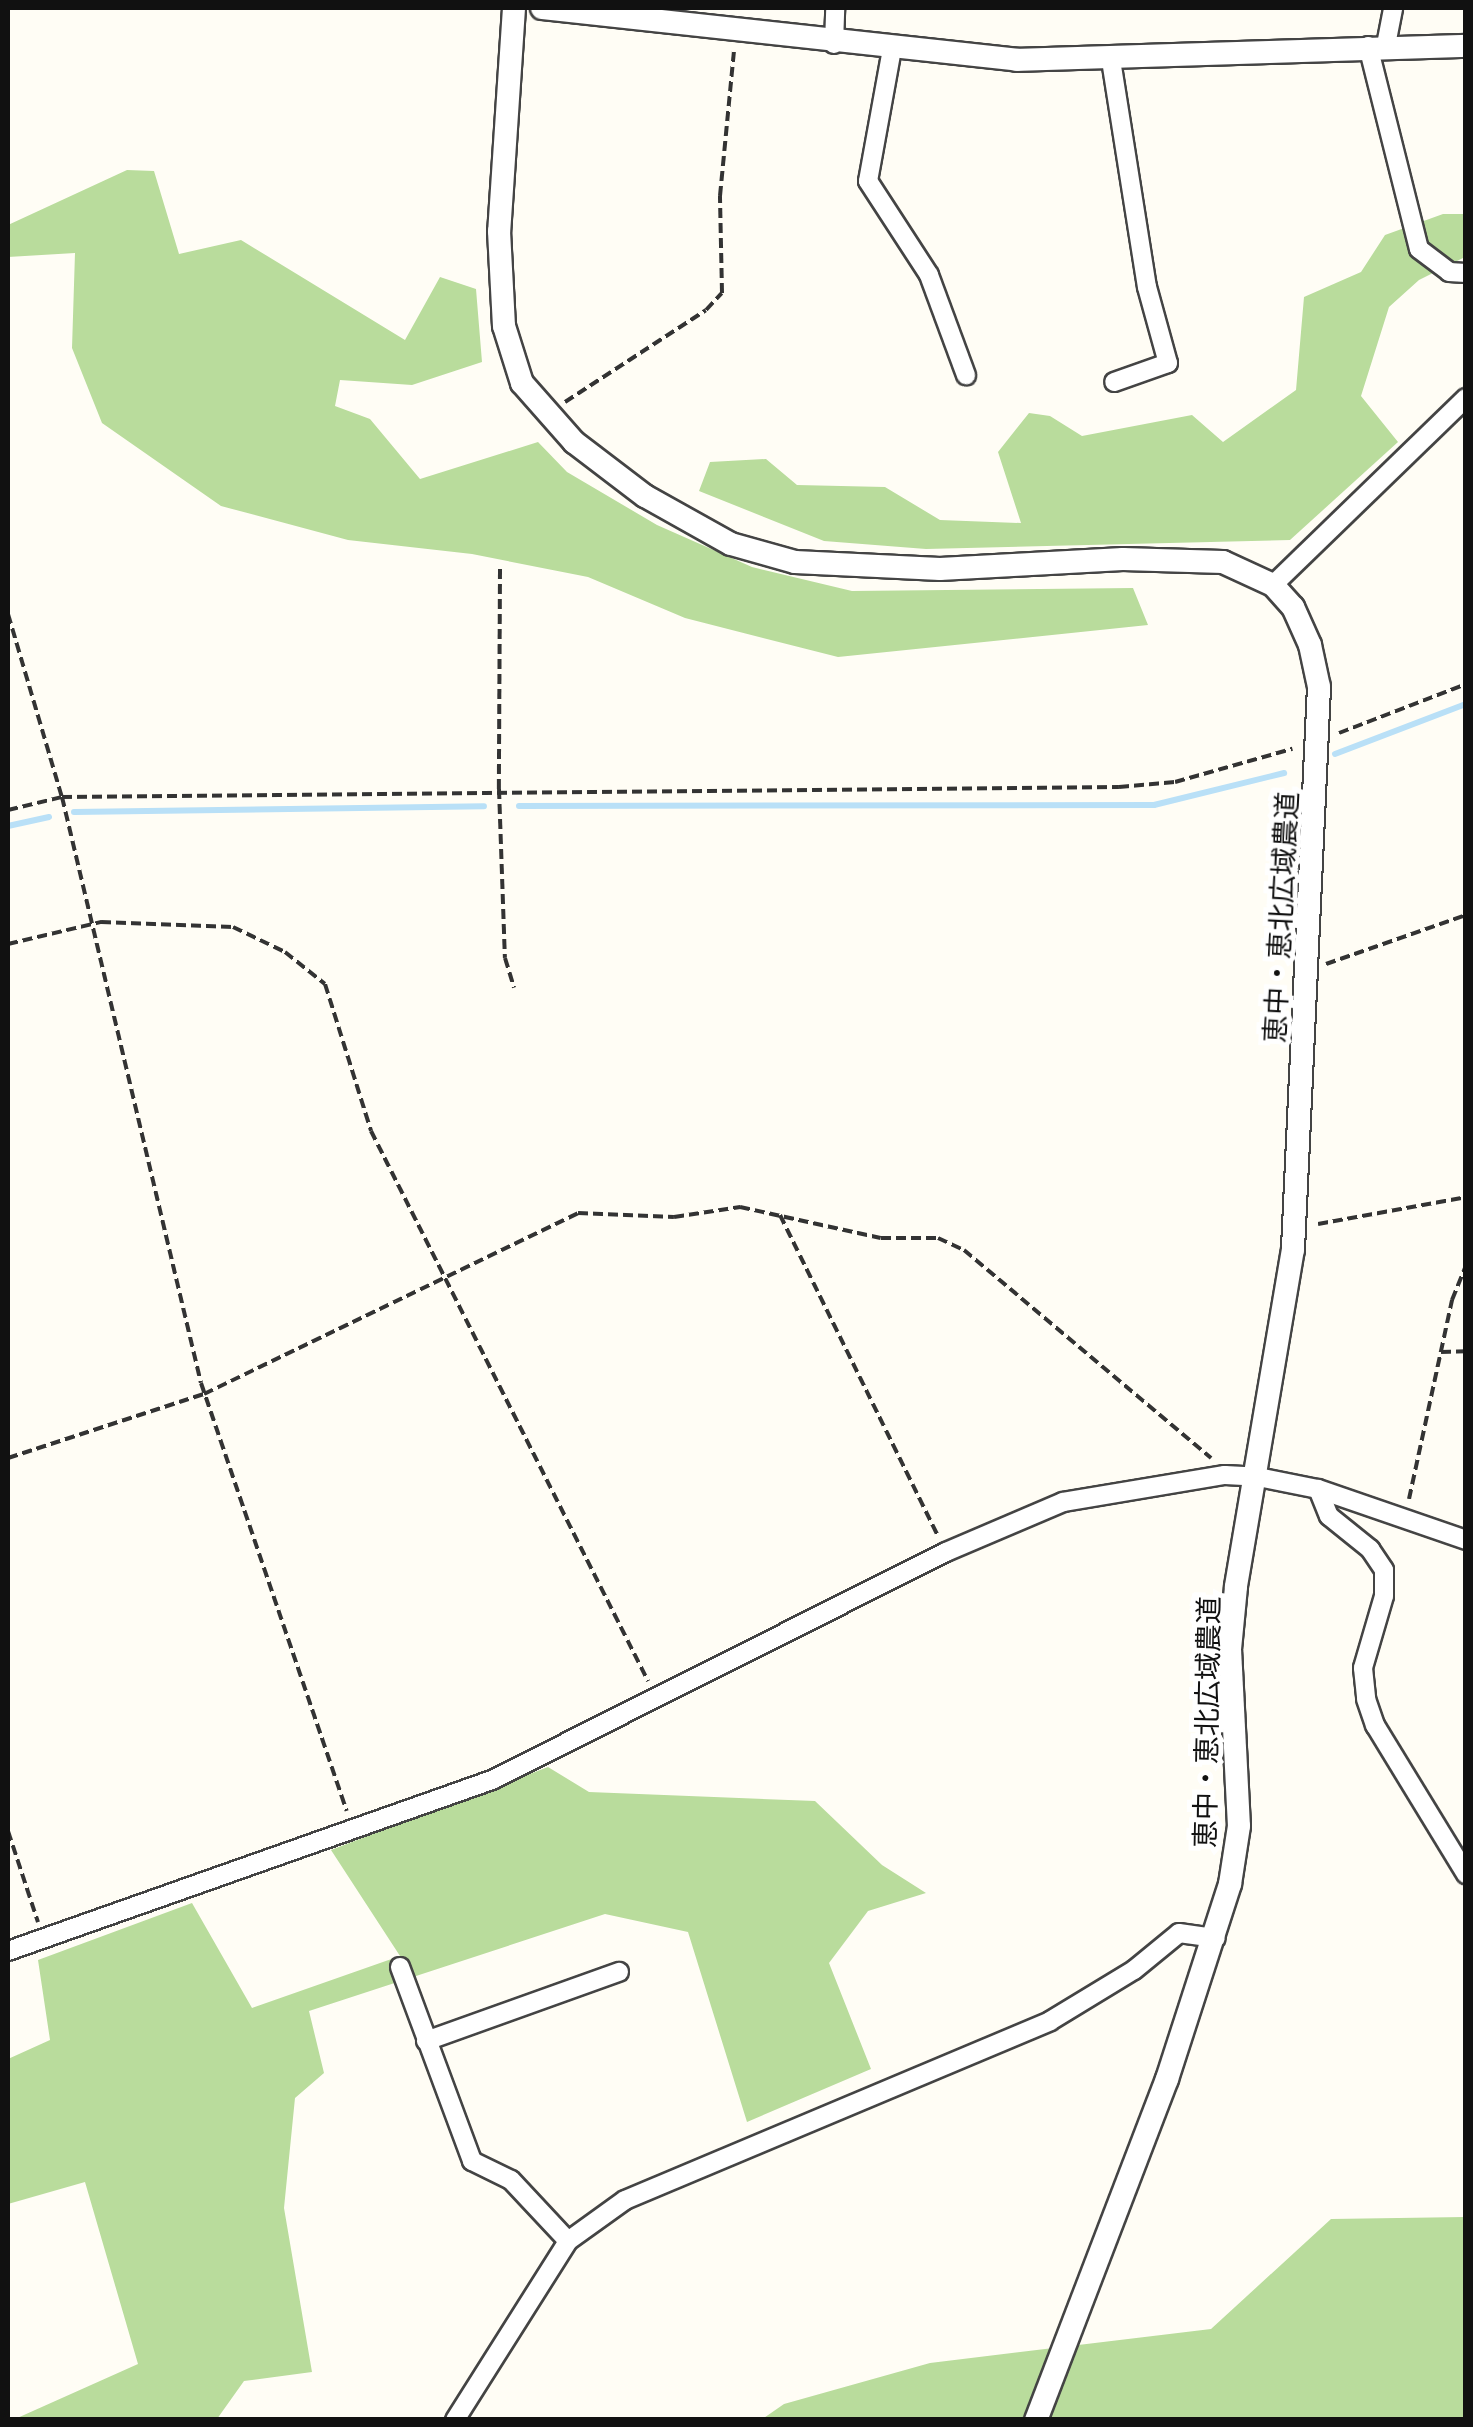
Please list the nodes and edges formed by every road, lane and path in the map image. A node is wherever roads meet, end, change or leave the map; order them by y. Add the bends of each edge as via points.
1 (514, 8) edge
2 (542, 8) edge
3 (835, 8) edge
4 (1394, 8) edge
5 (736, 32) junction
6 (834, 44) junction
7 (1377, 45) junction
8 (1466, 46) edge
9 (892, 49) junction
10 (1111, 60) junction
11 (1466, 273) edge
12 (966, 375) dead end
13 (1114, 382) dead end
14 (1466, 398) edge
15 (548, 416) junction
16 (500, 569) dead end
17 (1273, 585) junction
18 (8, 614) edge
19 (1466, 684) edge
20 (1317, 742) junction
21 (499, 789) junction
22 (62, 798) junction
23 (8, 810) edge
24 (1466, 916) edge
25 (92, 925) junction
26 (8, 944) edge
27 (1307, 970) junction
28 (514, 988) dead end
29 (1466, 1196) edge
30 (780, 1215) junction
31 (1294, 1230) junction
32 (1466, 1266) edge
33 (447, 1277) junction
34 (1466, 1351) edge
35 (1441, 1352) junction
36 (204, 1394) junction
37 (8, 1458) edge
38 (1225, 1475) junction
39 (1258, 1477) junction
40 (1318, 1489) junction
41 (1403, 1520) junction
42 (1466, 1540) edge
43 (946, 1552) junction
44 (657, 1698) junction
45 (8, 1831) edge
46 (354, 1831) junction
47 (1466, 1874) edge
48 (1216, 1938) junction
49 (44, 1939) junction
50 (8, 1951) edge
51 (400, 1967) dead end
52 (619, 1972) dead end
53 (426, 2042) junction
54 (568, 2242) junction
55 (455, 2420) edge
56 (1036, 2420) edge

1 - 15 street, 恵中・恵北広域農道 via 500,293 517,370
2 - 5 street
3 - 6 street
4 - 7 street
5 - 6 street
5 - 15 path via 720,196 722,293
6 - 9 street
7 - 8 street
7 - 10 street
7 - 11 street via 1419,249 1449,272
9 - 10 street
9 - 12 street via 868,181 929,275
10 - 13 street via 1147,287 1168,363
14 - 17 street
15 - 17 street, 恵中・恵北広域農道 via 645,496 731,544 795,562 940,569 1188,558 1223,562
16 - 21 path
17 - 20 street, 恵中・恵北広域農道 via 1298,616 1310,645 1319,687
18 - 22 path
19 - 20 path
20 - 21 path via 1175,782 1119,787
20 - 27 street, 恵中・恵北広域農道
21 - 22 path
21 - 28 path via 505,958
22 - 23 path
22 - 25 path
24 - 27 path
25 - 26 path
25 - 33 path via 233,928 309,967 325,984 360,1105
25 - 36 path
27 - 31 street, 恵中・恵北広域農道
29 - 31 path
30 - 33 path via 740,1207 674,1217 578,1213
30 - 38 path via 881,1238 938,1238 964,1250 1204,1450
30 - 43 path
31 - 39 street, 恵中・恵北広域農道
32 - 35 path
33 - 36 path
33 - 44 path
34 - 35 path
35 - 41 path
36 - 37 path
36 - 46 path
38 - 39 street
38 - 43 street via 1063,1502
39 - 40 street
39 - 48 street, 恵中・恵北広域農道 via 1230,1649 1239,1826
40 - 41 street
40 - 47 street via 1329,1516 1370,1548 1384,1570 1384,1596 1362,1668 1366,1699 1375,1725
41 - 42 street
43 - 44 street
44 - 46 street via 492,1780
45 - 49 path
46 - 49 street
48 - 54 street via 1179,1933 1134,1970 1050,2021 625,2200
48 - 56 street, 恵中・恵北広域農道
49 - 50 street
51 - 53 street
52 - 53 street
53 - 54 street via 472,2161 511,2180
54 - 55 street

